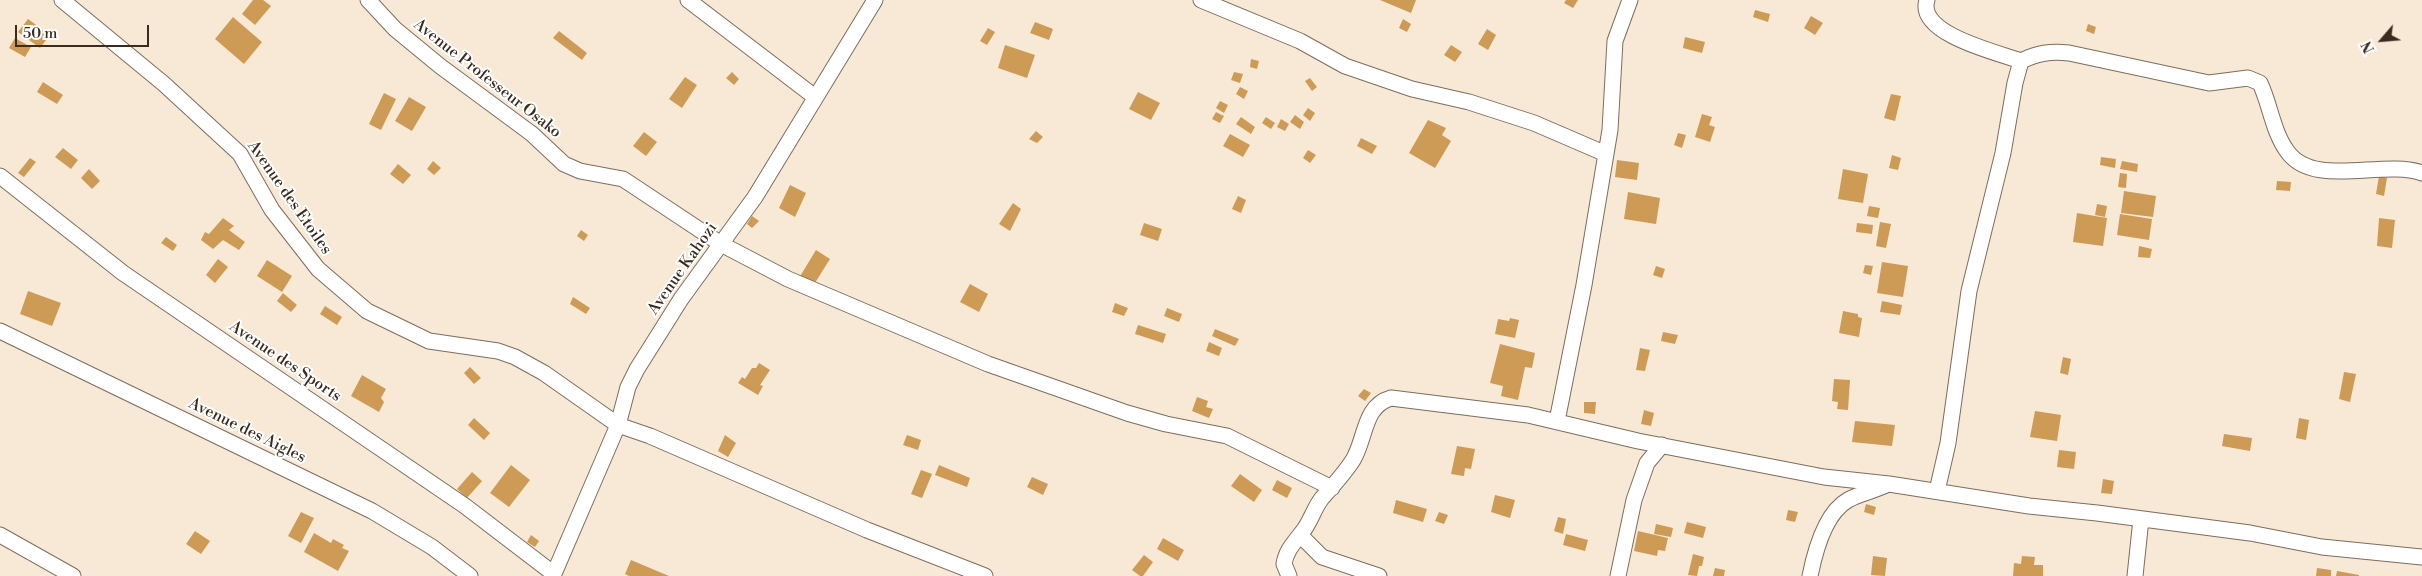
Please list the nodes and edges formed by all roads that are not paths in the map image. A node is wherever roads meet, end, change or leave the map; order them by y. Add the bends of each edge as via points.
1 (62, 0) edge
2 (368, 0) edge
3 (688, 0) edge
4 (875, 0) edge
5 (1201, 0) edge
6 (1927, 0) edge
7 (1626, 1) edge
8 (2021, 61) junction
9 (815, 97) junction
10 (1606, 154) junction
11 (2422, 173) edge
12 (0, 176) edge
13 (721, 244) junction
14 (0, 331) edge
15 (1557, 421) junction
16 (618, 425) junction
17 (1662, 445) junction
18 (1889, 484) junction
19 (1332, 488) junction
20 (1937, 492) junction
21 (2141, 519) junction
22 (1300, 535) junction
23 (0, 536) edge
24 (2422, 557) edge
25 (554, 575) edge
26 (73, 576) edge
27 (470, 576) edge
28 (985, 576) edge
29 (1289, 576) edge
30 (1380, 576) edge
31 (1618, 576) edge
32 (1810, 576) edge
33 (2135, 576) edge

1 - 16 street, Avenue des Etoiles via 164,84 240,154 272,210 318,269 366,311 429,341 498,351 515,357 544,373
2 - 13 street, Avenue Professeur Osako via 440,66 526,128 564,164 580,171 623,179
3 - 9 street
4 - 9 street, Avenue Kahozi
5 - 10 street via 1300,41 1345,66 1412,89 1469,102 1534,123
6 - 8 street via 1930,19 1938,28
7 - 10 street via 1615,41
8 - 11 street via 2050,51 2209,83 2248,78 2260,83 2286,151 2301,165 2318,170 2394,167
8 - 20 street via 2003,153 1969,291 1948,443
9 - 13 street, Avenue Kahozi via 755,197
10 - 15 street
12 - 25 street, Avenue des Sports via 123,273 465,506
13 - 16 street, Avenue Kahozi via 681,299 637,369 622,404
13 - 19 street, Avenue Professeur Osako via 824,295 988,364 1127,413 1227,436
14 - 27 street, Avenue des Aigles via 372,511 432,547
15 - 17 street
15 - 19 street via 1391,398 1382,400 1367,421 1358,452
16 - 25 street, Avenue Kahozi
16 - 28 street, Avenue des Etoiles
17 - 18 street via 1824,477
17 - 31 street via 1647,463 1634,500
18 - 20 street
18 - 32 street via 1836,508 1827,524
19 - 22 street
20 - 21 street
21 - 24 street via 2250,533 2322,547
21 - 33 street
22 - 29 street via 1285,558
22 - 30 street via 1322,557
23 - 26 street

